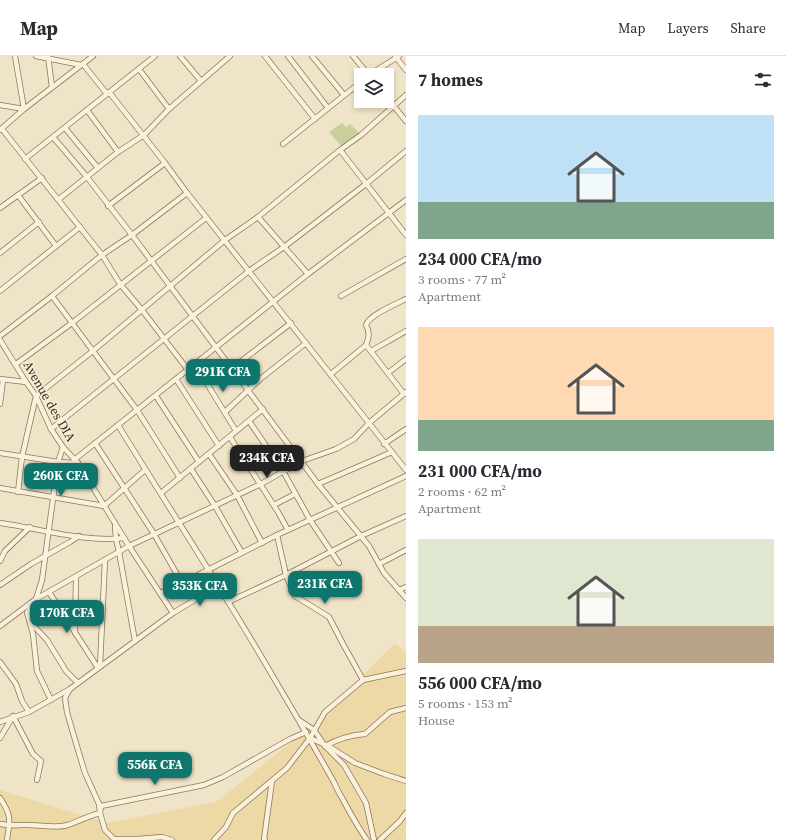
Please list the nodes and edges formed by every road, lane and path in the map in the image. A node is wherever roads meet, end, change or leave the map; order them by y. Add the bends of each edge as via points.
1 (15, 56) edge
2 (36, 56) edge
3 (92, 56) edge
4 (155, 56) edge
5 (180, 56) edge
6 (230, 56) edge
7 (265, 56) edge
8 (288, 56) edge
9 (312, 56) edge
10 (353, 56) edge
11 (48, 57) edge
12 (397, 57) edge
13 (82, 64) junction
14 (363, 68) edge
15 (380, 68) edge
16 (139, 69) junction
17 (406, 70) edge
18 (201, 81) junction
19 (354, 87) edge
20 (52, 88) junction
21 (108, 93) junction
22 (344, 95) junction
23 (406, 95) edge
24 (0, 105) edge
25 (394, 107) joint
26 (328, 108) junction
27 (393, 108) edge
28 (24, 109) junction
29 (169, 109) junction
30 (87, 110) junction
31 (314, 119) junction
32 (406, 121) edge
33 (65, 128) junction
34 (1, 129) edge
35 (144, 135) junction
36 (54, 137) junction
37 (283, 144) dead end
38 (340, 150) junction
39 (406, 150) edge
40 (118, 152) junction
41 (25, 159) junction
42 (165, 163) junction
43 (98, 168) junction
44 (87, 177) junction
45 (42, 178) junction
46 (366, 184) junction
47 (187, 193) junction
48 (18, 195) junction
49 (59, 199) junction
50 (406, 200) edge
51 (108, 206) junction
52 (0, 208) edge
53 (390, 213) junction
54 (258, 217) junction
55 (206, 218) junction
56 (39, 222) junction
57 (80, 227) junction
58 (132, 235) junction
59 (406, 235) edge
60 (225, 240) junction
61 (56, 246) junction
62 (284, 247) junction
63 (0, 253) edge
64 (102, 255) junction
65 (406, 259) edge
66 (152, 261) junction
67 (249, 271) junction
68 (308, 274) junction
69 (120, 284) junction
70 (170, 286) junction
71 (0, 291) edge
72 (52, 296) junction
73 (341, 296) dead end
74 (406, 299) edge
75 (274, 302) junction
76 (142, 310) junction
77 (192, 317) junction
78 (72, 323) junction
79 (291, 323) junction
80 (406, 331) edge
81 (0, 336) edge
82 (0, 340) edge
83 (164, 340) junction
84 (306, 343) junction
85 (366, 345) junction
86 (215, 348) junction
87 (94, 350) junction
88 (371, 351) junction
89 (406, 359) edge
90 (16, 364) junction
91 (195, 364) junction
92 (231, 369) junction
93 (188, 370) junction
94 (388, 373) junction
95 (331, 374) junction
96 (2, 379) edge
97 (114, 379) junction
98 (176, 379) junction
99 (26, 382) junction
100 (248, 390) junction
101 (405, 393) edge
102 (36, 396) junction
103 (156, 396) junction
104 (0, 404) edge
105 (263, 409) junction
106 (137, 410) junction
107 (225, 412) junction
108 (249, 421) junction
109 (369, 423) junction
110 (118, 425) junction
111 (51, 429) junction
112 (406, 429) edge
113 (236, 431) junction
114 (230, 437) junction
115 (95, 443) junction
116 (384, 444) junction
117 (219, 446) junction
118 (63, 447) junction
119 (392, 452) junction
120 (0, 454) edge
121 (209, 454) junction
122 (22, 457) junction
123 (76, 461) junction
124 (302, 461) junction
125 (58, 462) junction
126 (199, 462) junction
127 (191, 469) junction
128 (145, 470) junction
129 (406, 470) edge
130 (283, 471) junction
131 (406, 476) edge
132 (180, 478) junction
133 (261, 484) junction
134 (318, 484) junction
135 (0, 488) edge
136 (124, 488) junction
137 (18, 492) junction
138 (161, 493) junction
139 (295, 494) junction
140 (237, 495) junction
141 (53, 497) junction
142 (274, 505) junction
143 (104, 506) junction
144 (215, 506) junction
145 (337, 508) junction
146 (406, 516) edge
147 (310, 520) junction
148 (0, 523) edge
149 (179, 523) junction
150 (115, 524) junction
151 (30, 527) junction
152 (288, 530) junction
153 (48, 531) junction
154 (154, 534) junction
155 (277, 535) junction
156 (78, 536) junction
157 (361, 536) junction
158 (124, 538) junction
159 (116, 539) junction
160 (262, 543) junction
161 (129, 546) junction
162 (406, 550) edge
163 (120, 552) junction
164 (331, 552) junction
165 (242, 553) junction
166 (46, 556) junction
167 (105, 560) junction
168 (0, 561) edge
169 (339, 563) dead end
170 (379, 564) junction
171 (209, 569) junction
172 (76, 576) junction
173 (286, 576) junction
174 (182, 583) junction
175 (0, 585) edge
176 (218, 586) junction
177 (406, 587) edge
178 (399, 590) junction
179 (49, 592) junction
180 (160, 593) junction
181 (406, 598) edge
182 (36, 599) junction
183 (228, 602) junction
184 (27, 613) junction
185 (173, 613) junction
186 (0, 626) edge
187 (75, 633) junction
188 (134, 641) junction
189 (0, 662) edge
190 (99, 667) junction
191 (406, 673) edge
192 (363, 680) junction
193 (78, 683) junction
194 (70, 689) junction
195 (51, 700) junction
196 (406, 708) edge
197 (29, 712) junction
198 (13, 716) junction
199 (296, 718) junction
200 (0, 722) edge
201 (314, 730) junction
202 (306, 732) junction
203 (0, 738) edge
204 (310, 738) junction
205 (325, 746) junction
206 (37, 780) dead end
207 (272, 781) junction
208 (406, 781) edge
209 (0, 798) edge
210 (100, 813) junction
211 (406, 813) edge
212 (0, 824) edge
213 (9, 826) junction
214 (7, 840) edge
215 (172, 840) edge
216 (214, 840) edge
217 (265, 840) edge
218 (367, 840) edge
219 (374, 840) edge
220 (380, 840) edge

1 - 28 street
2 - 11 street
3 - 13 street
4 - 16 street
5 - 18 street
6 - 18 street
7 - 31 street
8 - 26 street
9 - 22 street
10 - 14 street
11 - 13 street
11 - 20 street
12 - 15 street
12 - 17 street
13 - 20 street
13 - 21 street
16 - 21 street
16 - 29 street
18 - 29 street
19 - 22 street
20 - 28 street
21 - 30 street
21 - 35 street
22 - 26 street
23 - 25 street
24 - 28 street
25 - 32 street
26 - 31 street
27 - 38 street
28 - 34 street
29 - 35 street
30 - 33 street
30 - 40 street
31 - 37 street
33 - 36 street
33 - 43 street
34 - 41 street
35 - 40 street
35 - 42 street
36 - 41 street
36 - 44 street
38 - 46 street
38 - 54 street
39 - 46 street
40 - 43 street
41 - 45 street
42 - 47 street
42 - 51 street
43 - 44 street
44 - 49 street
44 - 51 street
45 - 48 street
45 - 49 street
46 - 53 street
46 - 62 street
47 - 55 street
47 - 58 street
48 - 52 street
48 - 56 street
49 - 57 street
50 - 53 street
51 - 58 street
53 - 59 street
53 - 68 street
54 - 60 street
54 - 62 street
55 - 60 street
55 - 66 street
56 - 61 street
56 - 63 street
57 - 61 street
57 - 64 street
58 - 64 street
58 - 66 street
60 - 67 street
60 - 70 street
61 - 71 street
62 - 67 street
62 - 68 street
64 - 69 street
64 - 72 street
65 - 73 street
66 - 69 street
66 - 70 street
67 - 75 street
67 - 77 street
68 - 75 street
69 - 76 street
69 - 78 street
70 - 76 street
70 - 77 street
72 - 78 street
72 - 81 street
74 - 85 street via 366,322 369,330
75 - 79 street
75 - 86 street
76 - 83 street
76 - 87 street
77 - 83 street
77 - 86 street
78 - 87 street
78 - 90 street
79 - 84 street
79 - 92 street
80 - 88 street
82 - 90 street, Avenue des DIA
83 - 93 street
83 - 97 street
84 - 95 street
84 - 100 street
85 - 88 street
85 - 95 street
86 - 91 street
86 - 92 street
87 - 97 street
87 - 102 street
88 - 94 street
89 - 94 street
90 - 99 street, Avenue des DIA
91 - 93 street
91 - 107 street
92 - 100 street
93 - 98 street
94 - 101 street
95 - 109 street
96 - 99 street
96 - 104 street
97 - 106 street
97 - 111 street
98 - 103 street
98 - 117 street
99 - 102 street, Avenue des DIA
100 - 105 street
100 - 107 street
101 - 109 street
102 - 111 street, Avenue des DIA
102 - 122 street
103 - 106 street
103 - 126 street
105 - 108 street
105 - 124 street
106 - 110 street
106 - 132 street
107 - 113 street
108 - 113 street
108 - 130 street
109 - 116 street
109 - 124 street via 354,439 336,449
110 - 115 street
110 - 128 street
111 - 118 street, Avenue des DIA
112 - 116 street
113 - 114 street
114 - 117 street
114 - 133 street
115 - 123 street
115 - 136 street
116 - 119 street
117 - 121 street
118 - 123 street, Avenue des DIA
118 - 125 street
119 - 129 street
119 - 134 street
120 - 122 street
121 - 126 street
121 - 140 street
122 - 125 street
122 - 137 street
123 - 125 street
123 - 143 street, Avenue des DIA
124 - 130 street
124 - 134 street
125 - 141 street
126 - 127 street
127 - 132 street
127 - 144 street
128 - 136 street
128 - 138 street
130 - 133 street
130 - 139 street
131 - 145 street
132 - 138 street
133 - 140 street
133 - 142 street
134 - 145 street
135 - 137 street
136 - 143 street
136 - 154 street
137 - 141 street
138 - 149 street
139 - 142 street
139 - 147 street
140 - 144 street
140 - 160 street
141 - 143 street
141 - 153 street
142 - 152 street
143 - 150 street, Avenue des DIA
144 - 149 street
144 - 165 street
145 - 147 street
145 - 157 street
146 - 157 street
147 - 152 street
147 - 164 street
148 - 151 street
149 - 154 street
149 - 171 street
150 - 158 street, Avenue des DIA
150 - 159 street
151 - 153 street
151 - 168 street via 6,551
152 - 155 street
153 - 156 street
153 - 166 street
154 - 161 street
154 - 174 street
155 - 160 street
155 - 173 street
156 - 159 street
156 - 166 street
157 - 164 street
157 - 170 street
158 - 159 street
158 - 161 street, Avenue des DIA
159 - 163 street
160 - 165 street
161 - 163 street
161 - 180 street, Avenue des DIA
162 - 170 street
163 - 167 street
163 - 188 street
164 - 169 street
164 - 173 street
165 - 171 street
166 - 175 street
166 - 182 street
167 - 172 street
167 - 190 street
170 - 178 street
171 - 174 street
171 - 176 street
172 - 179 street
172 - 187 street
173 - 183 street
173 - 192 street via 295,596 329,616
174 - 180 street
176 - 183 street
176 - 185 street
177 - 178 street
178 - 181 street
179 - 182 street
179 - 187 street
180 - 185 street, Avenue des DIA
182 - 184 street
182 - 186 street
183 - 199 street
184 - 193 street via 32,625 47,640 66,671
184 - 195 street via 33,634 37,672
185 - 188 street
187 - 190 street
188 - 190 street
189 - 197 street via 16,684
190 - 193 street
191 - 192 street
192 - 201 street via 325,712
193 - 194 street
194 - 195 street
194 - 210 street via 65,698 67,712
195 - 197 street
196 - 205 street via 390,712 365,734 338,740
197 - 198 street
198 - 200 street
198 - 203 street
198 - 206 street via 33,754 41,761
199 - 201 street
199 - 202 street
201 - 204 street
201 - 205 street
202 - 204 street
202 - 210 street via 204,785 101,806
204 - 205 street
204 - 207 street via 287,768
204 - 218 street via 340,796
205 - 208 street via 355,762
205 - 219 street via 344,765 366,803
207 - 216 street via 233,813 226,827
207 - 217 street
209 - 213 street via 10,817
210 - 213 street via 67,825
210 - 215 street via 105,830 114,839 162,837
211 - 220 street
212 - 213 street
213 - 214 street

